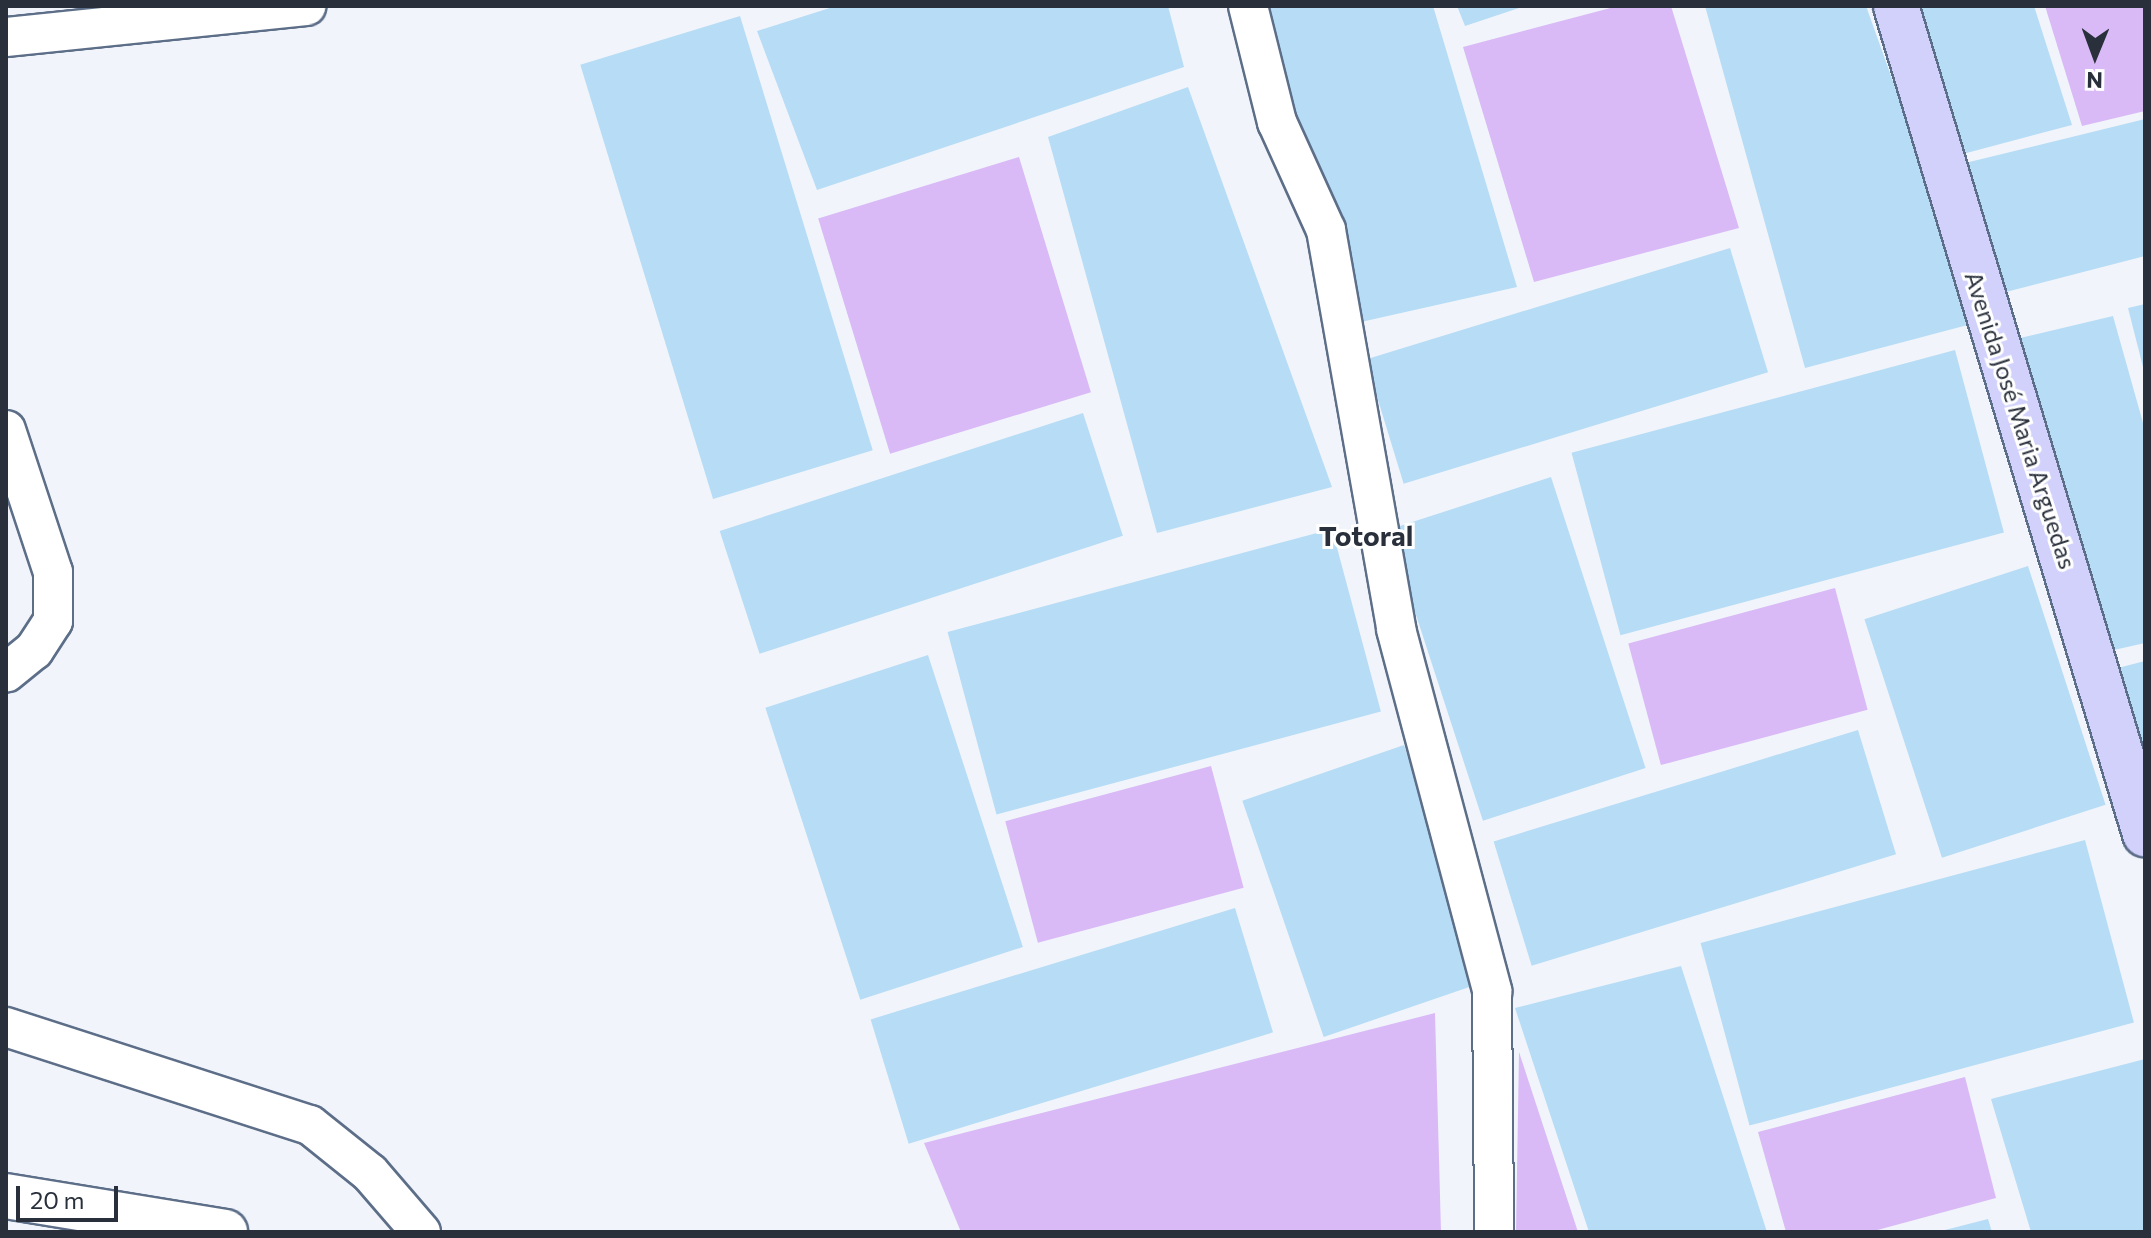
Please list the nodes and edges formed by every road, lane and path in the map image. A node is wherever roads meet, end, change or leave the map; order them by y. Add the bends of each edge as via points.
1 (306, 6) edge
2 (1248, 6) edge
3 (1896, 6) edge
4 (6, 37) edge
5 (6, 430) edge
6 (6, 673) edge
7 (2145, 834) edge
8 (6, 1027) edge
9 (6, 1196) edge
10 (225, 1232) edge
11 (421, 1232) edge
12 (1494, 1232) edge

1 - 4 street
2 - 12 street via 1277,122 1326,230 1396,629 1492,991
3 - 7 main road, Avenida José Maria Arguedas
5 - 6 street via 53,572 53,621 34,650
8 - 11 street via 310,1125 370,1173
9 - 10 street

